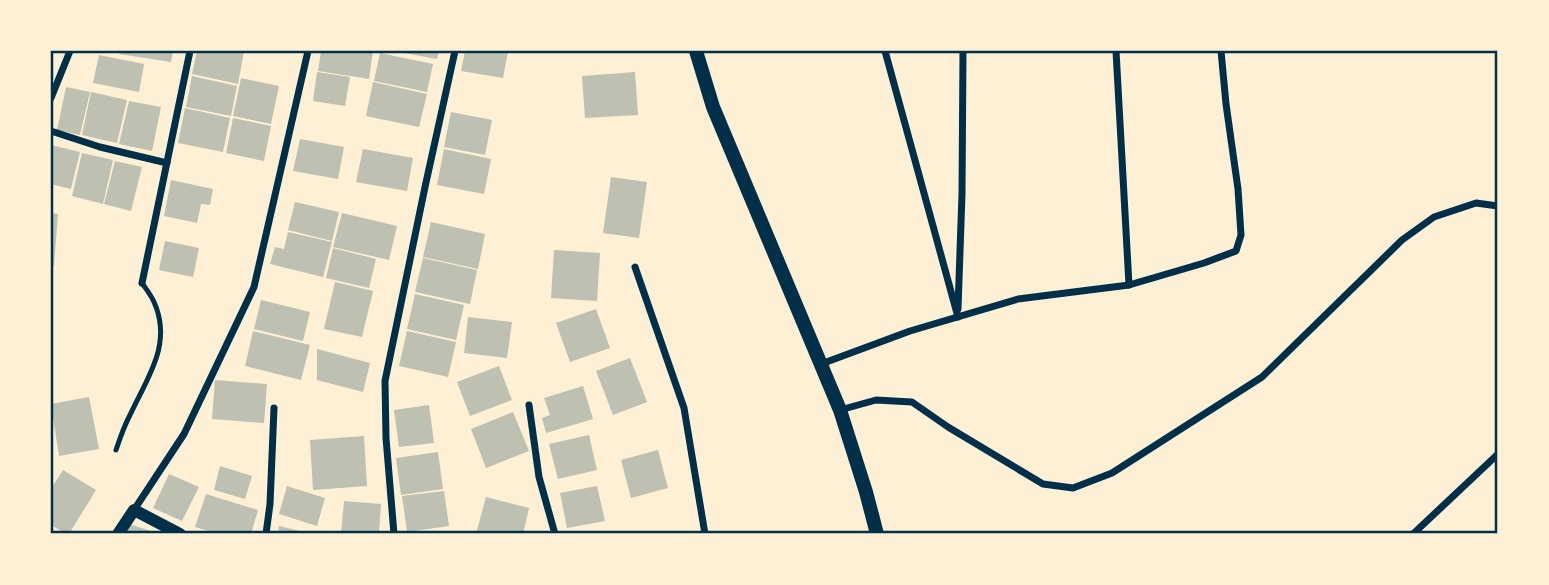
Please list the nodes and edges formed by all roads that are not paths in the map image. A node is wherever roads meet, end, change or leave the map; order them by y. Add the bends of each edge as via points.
1 (70, 51) edge
2 (190, 51) edge
3 (308, 51) edge
4 (455, 51) edge
5 (696, 51) edge
6 (885, 51) edge
7 (963, 51) edge
8 (1116, 51) edge
9 (1221, 51) edge
10 (51, 98) edge
11 (51, 131) edge
12 (167, 163) junction
13 (1498, 206) edge
14 (635, 267) dead end
15 (142, 283) joint
16 (1129, 285) junction
17 (958, 317) junction
18 (821, 364) junction
19 (529, 405) dead end
20 (274, 408) dead end
21 (840, 410) junction
22 (116, 450) dead end
23 (1498, 454) edge
24 (134, 510) junction
25 (118, 534) edge
26 (180, 534) edge
27 (266, 534) edge
28 (394, 534) edge
29 (555, 534) edge
30 (705, 534) edge
31 (877, 534) edge
32 (1413, 534) edge

1 - 10 street
2 - 12 street
3 - 24 street via 254,287 184,434
4 - 28 street via 385,381
5 - 18 main road via 713,107
6 - 17 street
7 - 17 street
8 - 16 street
9 - 16 street via 1238,189 1241,235 1236,251
11 - 12 street
12 - 15 street
13 - 21 street via 1476,203 1434,217 1402,240 1262,377 1112,473 1073,488 1042,484 912,402 876,400
14 - 30 street via 684,408
15 - 22 lane via 161,324 159,346 152,373
16 - 17 street via 1018,299
17 - 18 street
18 - 21 main road
19 - 29 street via 539,477
20 - 27 street
21 - 31 main road
23 - 32 street
24 - 25 street
24 - 26 street

